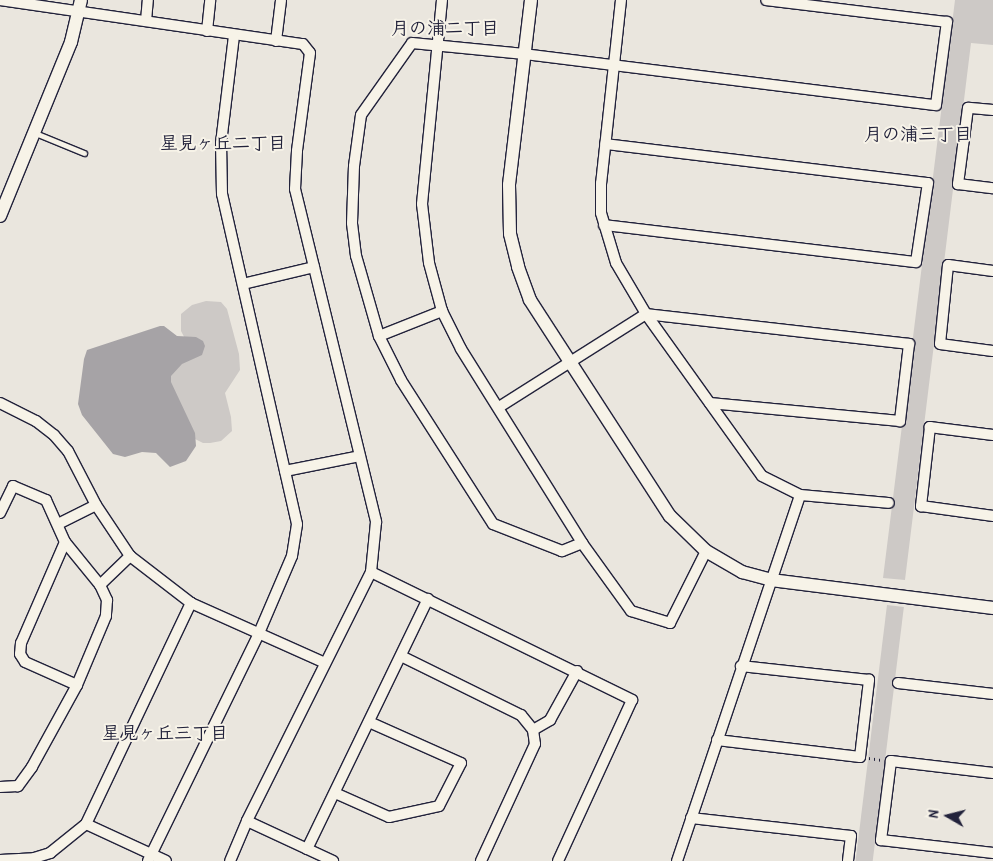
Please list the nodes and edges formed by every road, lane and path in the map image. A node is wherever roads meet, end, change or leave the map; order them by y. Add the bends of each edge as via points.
1 (0, 0) edge
2 (148, 0) edge
3 (210, 0) edge
4 (281, 0) edge
5 (442, 0) edge
6 (531, 0) edge
7 (621, 0) edge
8 (766, 0) edge
9 (80, 5) edge
10 (146, 21) junction
11 (207, 31) junction
12 (234, 35) junction
13 (276, 41) junction
14 (436, 45) junction
15 (524, 54) junction
16 (614, 66) junction
17 (993, 110) edge
18 (35, 133) junction
19 (605, 144) junction
20 (84, 153) dead end
21 (993, 188) edge
22 (0, 216) edge
23 (604, 225) junction
24 (314, 267) junction
25 (993, 271) edge
26 (243, 284) junction
27 (442, 311) junction
28 (646, 314) junction
29 (379, 336) junction
30 (993, 351) edge
31 (572, 363) junction
32 (0, 403) edge
33 (710, 403) junction
34 (499, 407) junction
35 (993, 435) edge
36 (360, 456) junction
37 (285, 470) junction
38 (800, 495) junction
39 (888, 503) dead end
40 (96, 505) junction
41 (0, 513) edge
42 (993, 516) edge
43 (58, 524) junction
44 (65, 542) junction
45 (582, 543) junction
46 (706, 551) junction
47 (130, 556) junction
48 (371, 572) junction
49 (771, 580) junction
50 (100, 585) junction
51 (428, 599) junction
52 (191, 603) junction
53 (993, 608) edge
54 (259, 633) junction
55 (401, 656) junction
56 (325, 663) junction
57 (741, 666) junction
58 (576, 671) junction
59 (898, 683) dead end
60 (76, 685) junction
61 (993, 694) edge
62 (369, 722) junction
63 (533, 730) junction
64 (717, 740) junction
65 (860, 757) junction
66 (891, 761) junction
67 (993, 773) edge
68 (0, 787) edge
69 (335, 792) junction
70 (691, 818) junction
71 (247, 821) junction
72 (86, 824) junction
73 (307, 849) junction
74 (993, 852) edge
75 (150, 857) edge
76 (0, 860) edge
77 (166, 861) edge
78 (230, 861) edge
79 (334, 861) edge
80 (481, 861) edge
81 (558, 861) edge
82 (677, 861) edge
83 (848, 861) edge

1 - 9 street
2 - 10 street
3 - 11 street
4 - 13 street
5 - 14 street
6 - 15 street
7 - 16 street
8 - 16 street via 947,22 936,105
9 - 10 street
9 - 18 street via 71,42
10 - 11 street
11 - 12 street
12 - 13 street
12 - 26 street via 221,142 222,194
13 - 24 street via 304,44 310,53 295,189
14 - 15 street
14 - 27 street via 422,204 429,263
14 - 29 street via 412,43 360,114 352,223 356,256
15 - 16 street
15 - 31 street via 509,185 510,234 530,300
16 - 19 street
17 - 21 street via 968,108 958,184
18 - 20 lane
18 - 22 street
19 - 23 street via 601,182
19 - 23 street via 928,183 916,262
23 - 28 street via 616,263
24 - 26 street
24 - 36 street
25 - 30 street via 948,265 940,344
26 - 37 street
27 - 29 street
27 - 34 street via 461,349
28 - 31 street
28 - 33 street
28 - 33 street via 909,344 900,421
29 - 45 street via 401,380 493,524 562,551
31 - 34 street
31 - 46 street via 670,516
32 - 40 street via 36,421 54,435 68,451
33 - 38 street via 762,476
34 - 45 street
35 - 42 street via 930,427 921,506
36 - 37 street
36 - 48 street via 376,522
37 - 54 street via 297,524 292,556
38 - 39 street
38 - 49 street
40 - 43 street
40 - 47 street
41 - 43 street via 13,486 46,500
43 - 44 street
44 - 50 street
44 - 60 street via 21,643 20,654 25,662
45 - 46 street via 631,611 670,623
46 - 49 street via 742,572
47 - 50 street
47 - 52 street
48 - 51 street
48 - 56 street
49 - 53 street
49 - 57 street
50 - 60 street via 106,600 106,616
51 - 55 street
51 - 58 street
52 - 54 street
52 - 72 street
54 - 56 street
54 - 75 street
55 - 62 street
55 - 63 street via 521,715
56 - 71 street
57 - 64 street
57 - 65 street via 869,680
58 - 63 street via 550,720
58 - 81 street via 632,700
59 - 61 street
60 - 68 street via 18,786
62 - 69 street
62 - 69 street via 461,763 439,806 389,817
63 - 80 street via 536,744
64 - 65 street
64 - 70 street
65 - 66 path
66 - 67 street
66 - 74 street via 881,840
69 - 73 street
70 - 82 street
70 - 83 street via 851,836
71 - 73 street
71 - 78 street
72 - 75 street
72 - 76 street via 50,853 34,858
73 - 79 street
75 - 77 street

